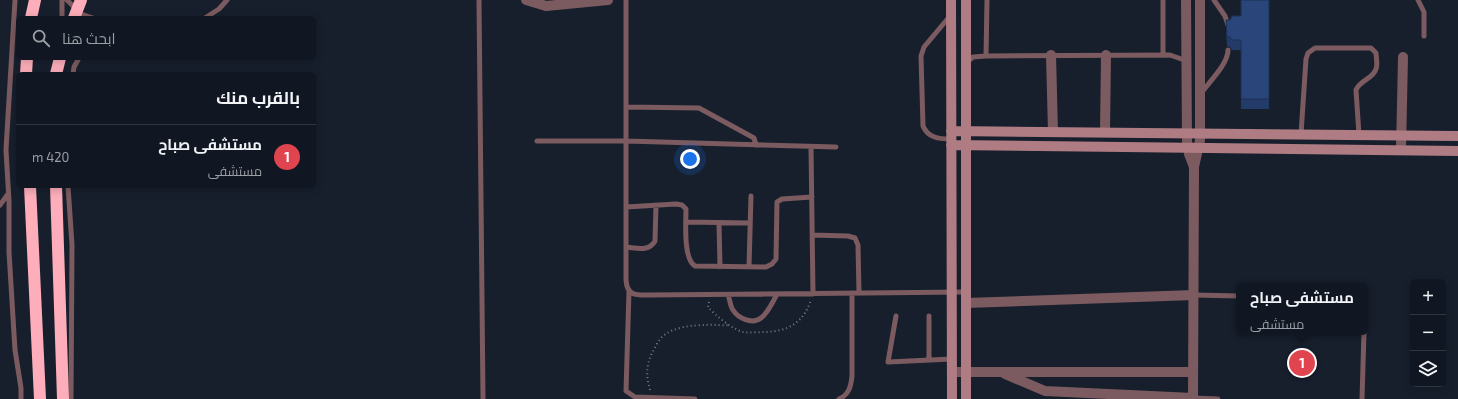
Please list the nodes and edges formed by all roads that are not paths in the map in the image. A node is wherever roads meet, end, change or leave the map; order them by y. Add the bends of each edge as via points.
1 (15, 0) edge
2 (35, 0) edge
3 (62, 0) edge
4 (67, 0) edge
5 (81, 0) edge
6 (227, 0) edge
7 (479, 0) edge
8 (526, 0) edge
9 (608, 0) edge
10 (626, 0) edge
11 (951, 0) edge
12 (966, 0) edge
13 (987, 0) edge
14 (1163, 0) edge
15 (1186, 0) edge
16 (1200, 0) edge
17 (1214, 0) edge
18 (1418, 0) edge
19 (951, 15) junction
20 (32, 16) edge
21 (62, 16) edge
22 (75, 16) edge
23 (87, 16) edge
24 (208, 16) edge
25 (966, 26) junction
26 (1228, 26) edge
27 (951, 27) junction
28 (1186, 28) junction
29 (1200, 28) junction
30 (1424, 36) dead end
31 (1228, 50) dead end
32 (1051, 55) junction
33 (1106, 55) junction
34 (1163, 55) junction
35 (986, 56) junction
36 (1403, 57) dead end
37 (27, 60) edge
38 (60, 60) edge
39 (61, 60) edge
40 (78, 60) edge
41 (1186, 61) junction
42 (966, 64) junction
43 (26, 72) edge
44 (57, 72) edge
45 (62, 72) edge
46 (73, 72) edge
47 (1200, 94) junction
48 (626, 107) junction
49 (966, 131) junction
50 (1053, 132) junction
51 (1105, 132) junction
52 (1187, 133) junction
53 (1201, 133) junction
54 (1284, 134) junction
55 (1301, 134) junction
56 (1359, 135) junction
57 (1401, 136) junction
58 (1458, 136) edge
59 (951, 138) junction
60 (537, 141) dead end
61 (626, 141) junction
62 (756, 145) junction
63 (966, 146) junction
64 (811, 147) junction
65 (836, 147) dead end
66 (1188, 148) junction
67 (1200, 148) junction
68 (1283, 149) junction
69 (1401, 150) junction
70 (1458, 151) edge
71 (1194, 167) junction
72 (30, 188) edge
73 (56, 188) edge
74 (68, 188) edge
75 (966, 191) junction
76 (952, 192) junction
77 (8, 194) junction
78 (751, 196) dead end
79 (812, 197) junction
80 (0, 205) edge
81 (656, 205) junction
82 (626, 207) junction
83 (686, 222) junction
84 (719, 223) junction
85 (750, 223) junction
86 (812, 235) junction
87 (626, 247) junction
88 (720, 267) junction
89 (749, 267) junction
90 (629, 291) junction
91 (952, 292) junction
92 (966, 292) junction
93 (852, 293) junction
94 (859, 293) junction
95 (728, 294) junction
96 (777, 294) junction
97 (813, 294) junction
98 (1194, 295) junction
99 (1236, 296) edge
100 (966, 303) junction
101 (896, 316) dead end
102 (929, 316) dead end
103 (1364, 335) edge
104 (952, 359) junction
105 (930, 360) junction
106 (952, 372) junction
107 (966, 372) junction
108 (999, 372) junction
109 (1193, 372) junction
110 (1137, 397) edge
111 (652, 398) edge
112 (1193, 398) edge
113 (21, 399) edge
114 (40, 399) edge
115 (64, 399) edge
116 (71, 399) edge
117 (483, 399) edge
118 (695, 399) edge
119 (839, 399) edge
120 (952, 399) edge
121 (966, 399) edge
122 (1218, 399) edge
123 (1362, 399) edge

1 - 77 lane via 6,150
2 - 20 highway
3 - 21 lane
4 - 23 lane via 81,14
5 - 22 highway
6 - 24 lane
7 - 117 lane
8 - 9 street via 546,6
10 - 48 lane
11 - 19 street
12 - 25 street
13 - 35 lane
14 - 34 lane
15 - 28 street
16 - 29 street
17 - 26 lane via 1225,16
18 - 30 lane via 1424,12
19 - 27 street
19 - 59 lane via 924,47 921,60 923,126 933,137
25 - 27 street
25 - 42 street
27 - 59 street
28 - 29 street
28 - 41 street
29 - 47 street
31 - 47 lane via 1224,64
32 - 33 lane
32 - 35 lane
32 - 50 street
33 - 34 lane
33 - 51 street
34 - 41 lane
35 - 42 lane via 973,57
36 - 57 street
37 - 43 highway
38 - 44 highway
39 - 45 lane
40 - 46 lane
41 - 52 street
42 - 49 street
47 - 53 street
48 - 61 lane
48 - 62 lane via 699,108 754,138
49 - 50 street
49 - 59 street
49 - 63 street
50 - 51 street
51 - 52 street
52 - 53 street
52 - 66 street
53 - 54 street
53 - 67 street
54 - 55 street
54 - 68 street
55 - 56 street
55 - 56 lane via 1308,53 1315,48 1371,48 1376,53 1376,69 1356,90
56 - 57 street
57 - 58 street
57 - 69 street
59 - 63 street
59 - 76 street
60 - 61 lane
61 - 62 lane
61 - 82 lane
62 - 64 lane
63 - 66 street
63 - 75 street
64 - 65 lane
64 - 79 lane
66 - 67 street
66 - 71 street
67 - 68 street
67 - 71 street
68 - 69 street
69 - 70 street
71 - 98 street
72 - 114 highway
73 - 115 highway
74 - 116 lane via 72,245
75 - 76 street
75 - 92 street
76 - 91 street
77 - 80 lane
77 - 113 lane via 9,252
78 - 85 lane
79 - 86 lane
79 - 89 lane via 782,199 776,202 776,259 766,267
81 - 82 lane
81 - 83 lane via 682,205 686,209
81 - 87 lane via 655,241 652,246
82 - 87 lane
83 - 84 lane
83 - 88 lane via 687,248 691,264
84 - 85 lane
84 - 88 lane
85 - 89 lane
86 - 94 lane via 855,238 858,245
86 - 97 lane
87 - 90 lane via 626,280
88 - 89 lane
90 - 95 lane via 637,295
90 - 111 lane via 626,391 635,397
91 - 92 lane
91 - 94 lane
91 - 104 street
92 - 100 street
93 - 94 lane
93 - 97 lane
93 - 119 lane via 852,376 846,394
95 - 96 lane
95 - 96 lane via 733,311 751,321 762,318
96 - 97 lane
98 - 99 lane
98 - 100 street
98 - 109 street
100 - 107 street
101 - 105 lane via 888,362
102 - 105 lane
103 - 123 lane
104 - 105 lane
104 - 106 street
106 - 107 street
106 - 120 street
107 - 108 street
107 - 121 street
108 - 109 street
108 - 110 street via 1045,391
109 - 112 street
110 - 112 street
111 - 118 lane
112 - 122 lane

